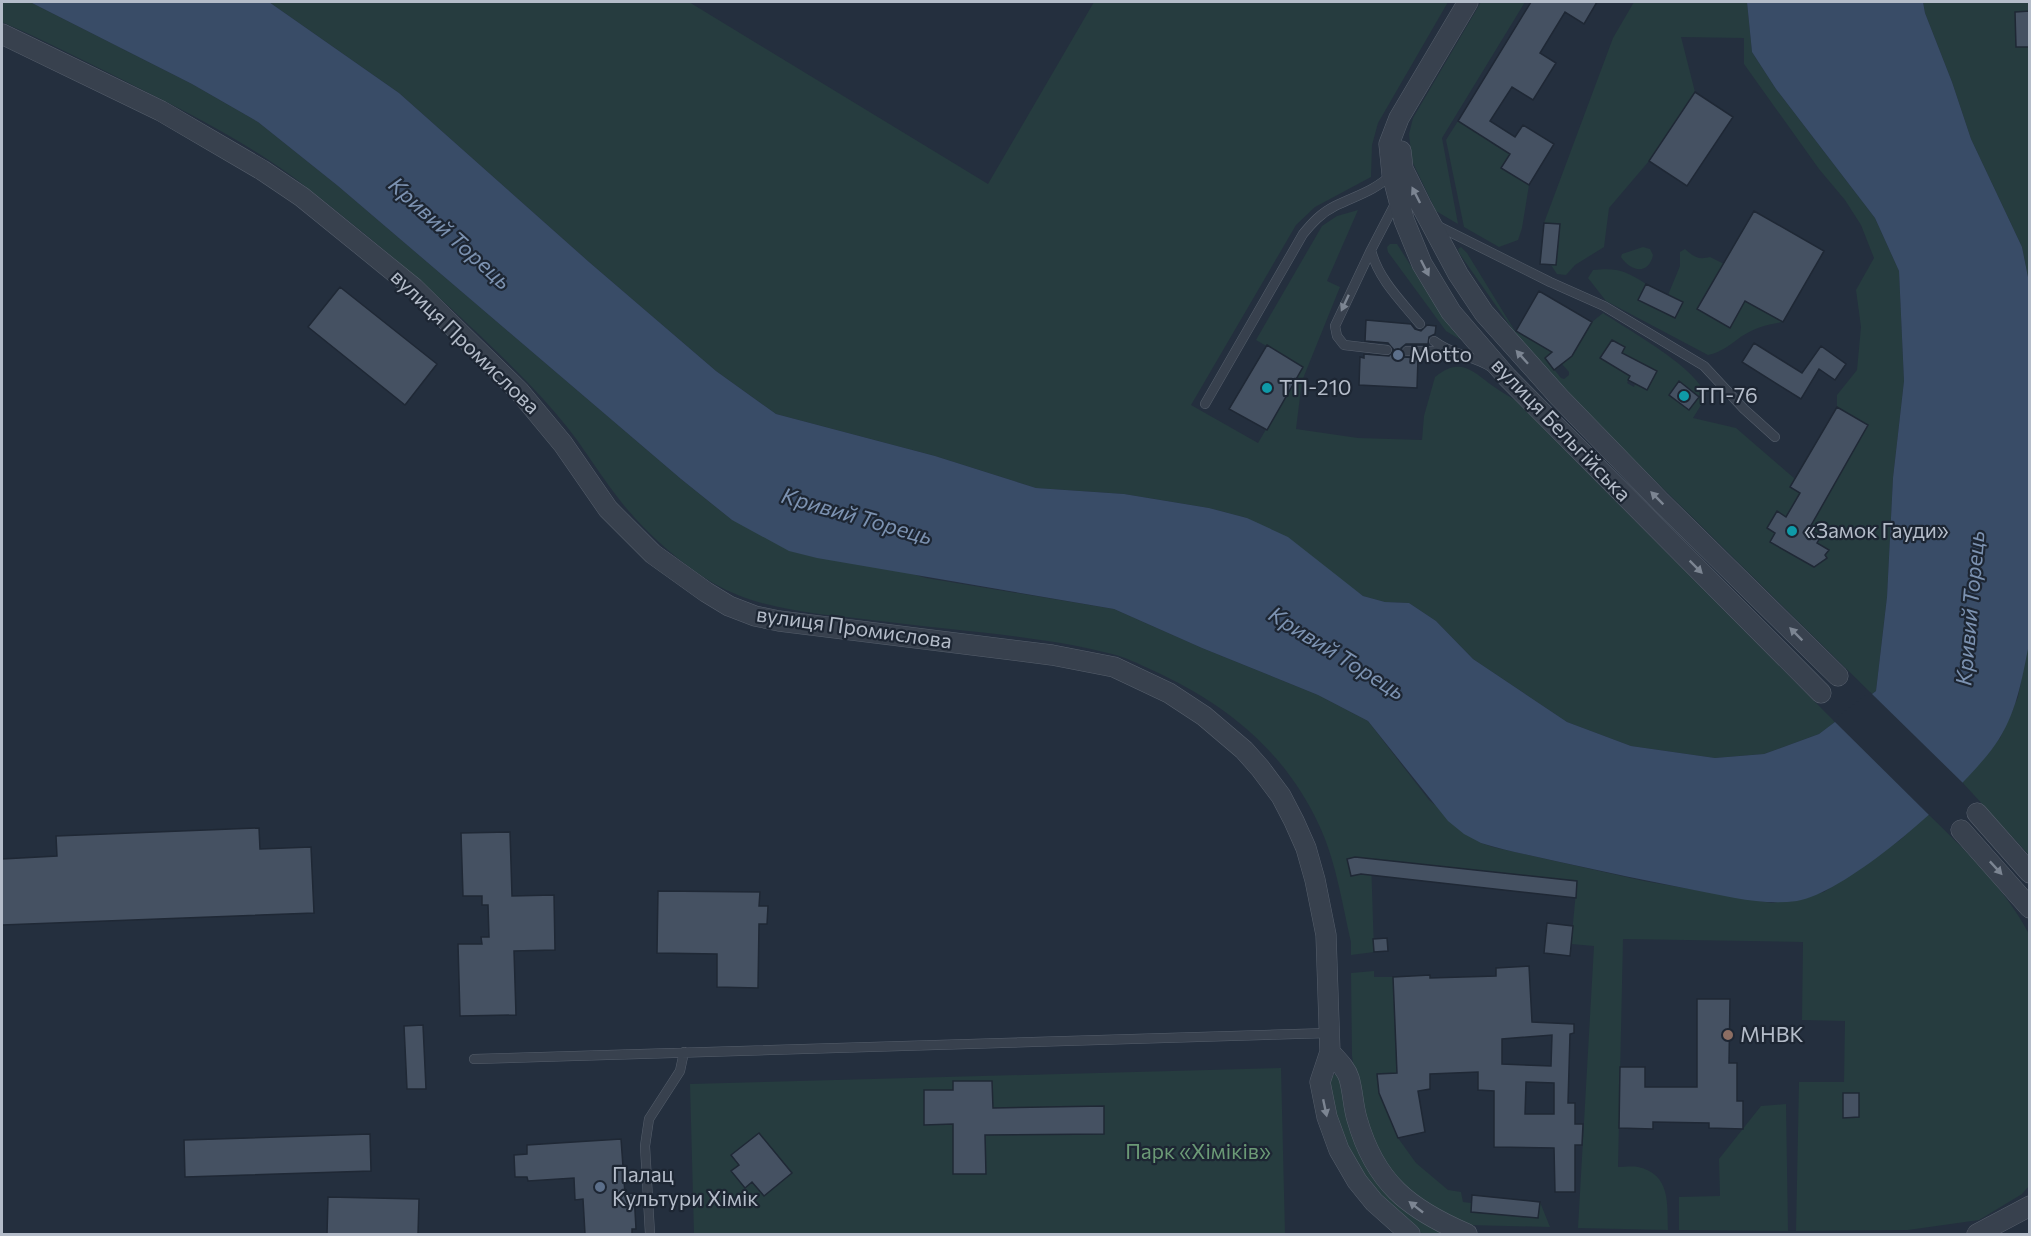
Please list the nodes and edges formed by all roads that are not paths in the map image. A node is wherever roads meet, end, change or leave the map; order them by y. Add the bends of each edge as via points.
1 (1468, 2) edge
2 (2, 34) edge
3 (1399, 118) junction
4 (1392, 174) junction
5 (1398, 197) junction
6 (1431, 223) junction
7 (1371, 250) junction
8 (1420, 324) dead end
9 (1434, 341) dead end
10 (1387, 350) dead end
11 (1407, 351) dead end
12 (1447, 351) junction
13 (1507, 377) junction
14 (1205, 404) dead end
15 (1775, 437) dead end
16 (1838, 676) dead end
17 (1821, 693) dead end
18 (1977, 813) dead end
19 (1961, 830) dead end
20 (2030, 873) edge
21 (2030, 908) edge
22 (1330, 1043) junction
23 (684, 1052) junction
24 (474, 1059) dead end
25 (2030, 1206) edge
26 (650, 1234) edge
27 (1410, 1234) edge
28 (1467, 1234) edge
29 (1977, 1234) edge

1 - 3 street, вулиця Бельгійська
2 - 22 street, вулиця Промислова via 161,111 302,197 414,288 519,391 563,444 608,509 653,554 729,606 779,621 1052,655 1114,667 1169,693 1204,716 1260,768 1281,796 1306,848 1326,935
3 - 4 street, вулиця Бельгійська via 1389,144
6 -> 3 street, вулиця Бельгійська via 1403,169
4 - 5 street, вулиця Бельгійська
4 - 14 lane via 1372,190 1315,219
5 - 7 lane
5 -> 13 street, вулиця Бельгійська via 1434,286 1465,330
6 - 15 lane via 1604,306 1704,366
16 -> 6 street, вулиця Бельгійська via 1519,355 1484,313
7 - 8 lane via 1383,278
7 -> 10 lane via 1335,326 1344,345
9 - 12 lane
11 - 12 lane
12 - 13 lane via 1486,364
13 -> 17 street, вулиця Бельгійська
18 - 20 street
19 -> 21 street
22 - 23 lane
22 -> 27 street via 1320,1082 1339,1150 1374,1202
28 -> 22 street via 1426,1215 1392,1186 1377,1167 1363,1139 1349,1077
23 - 24 lane
23 - 26 lane via 680,1071 649,1119 645,1146
25 - 29 street

